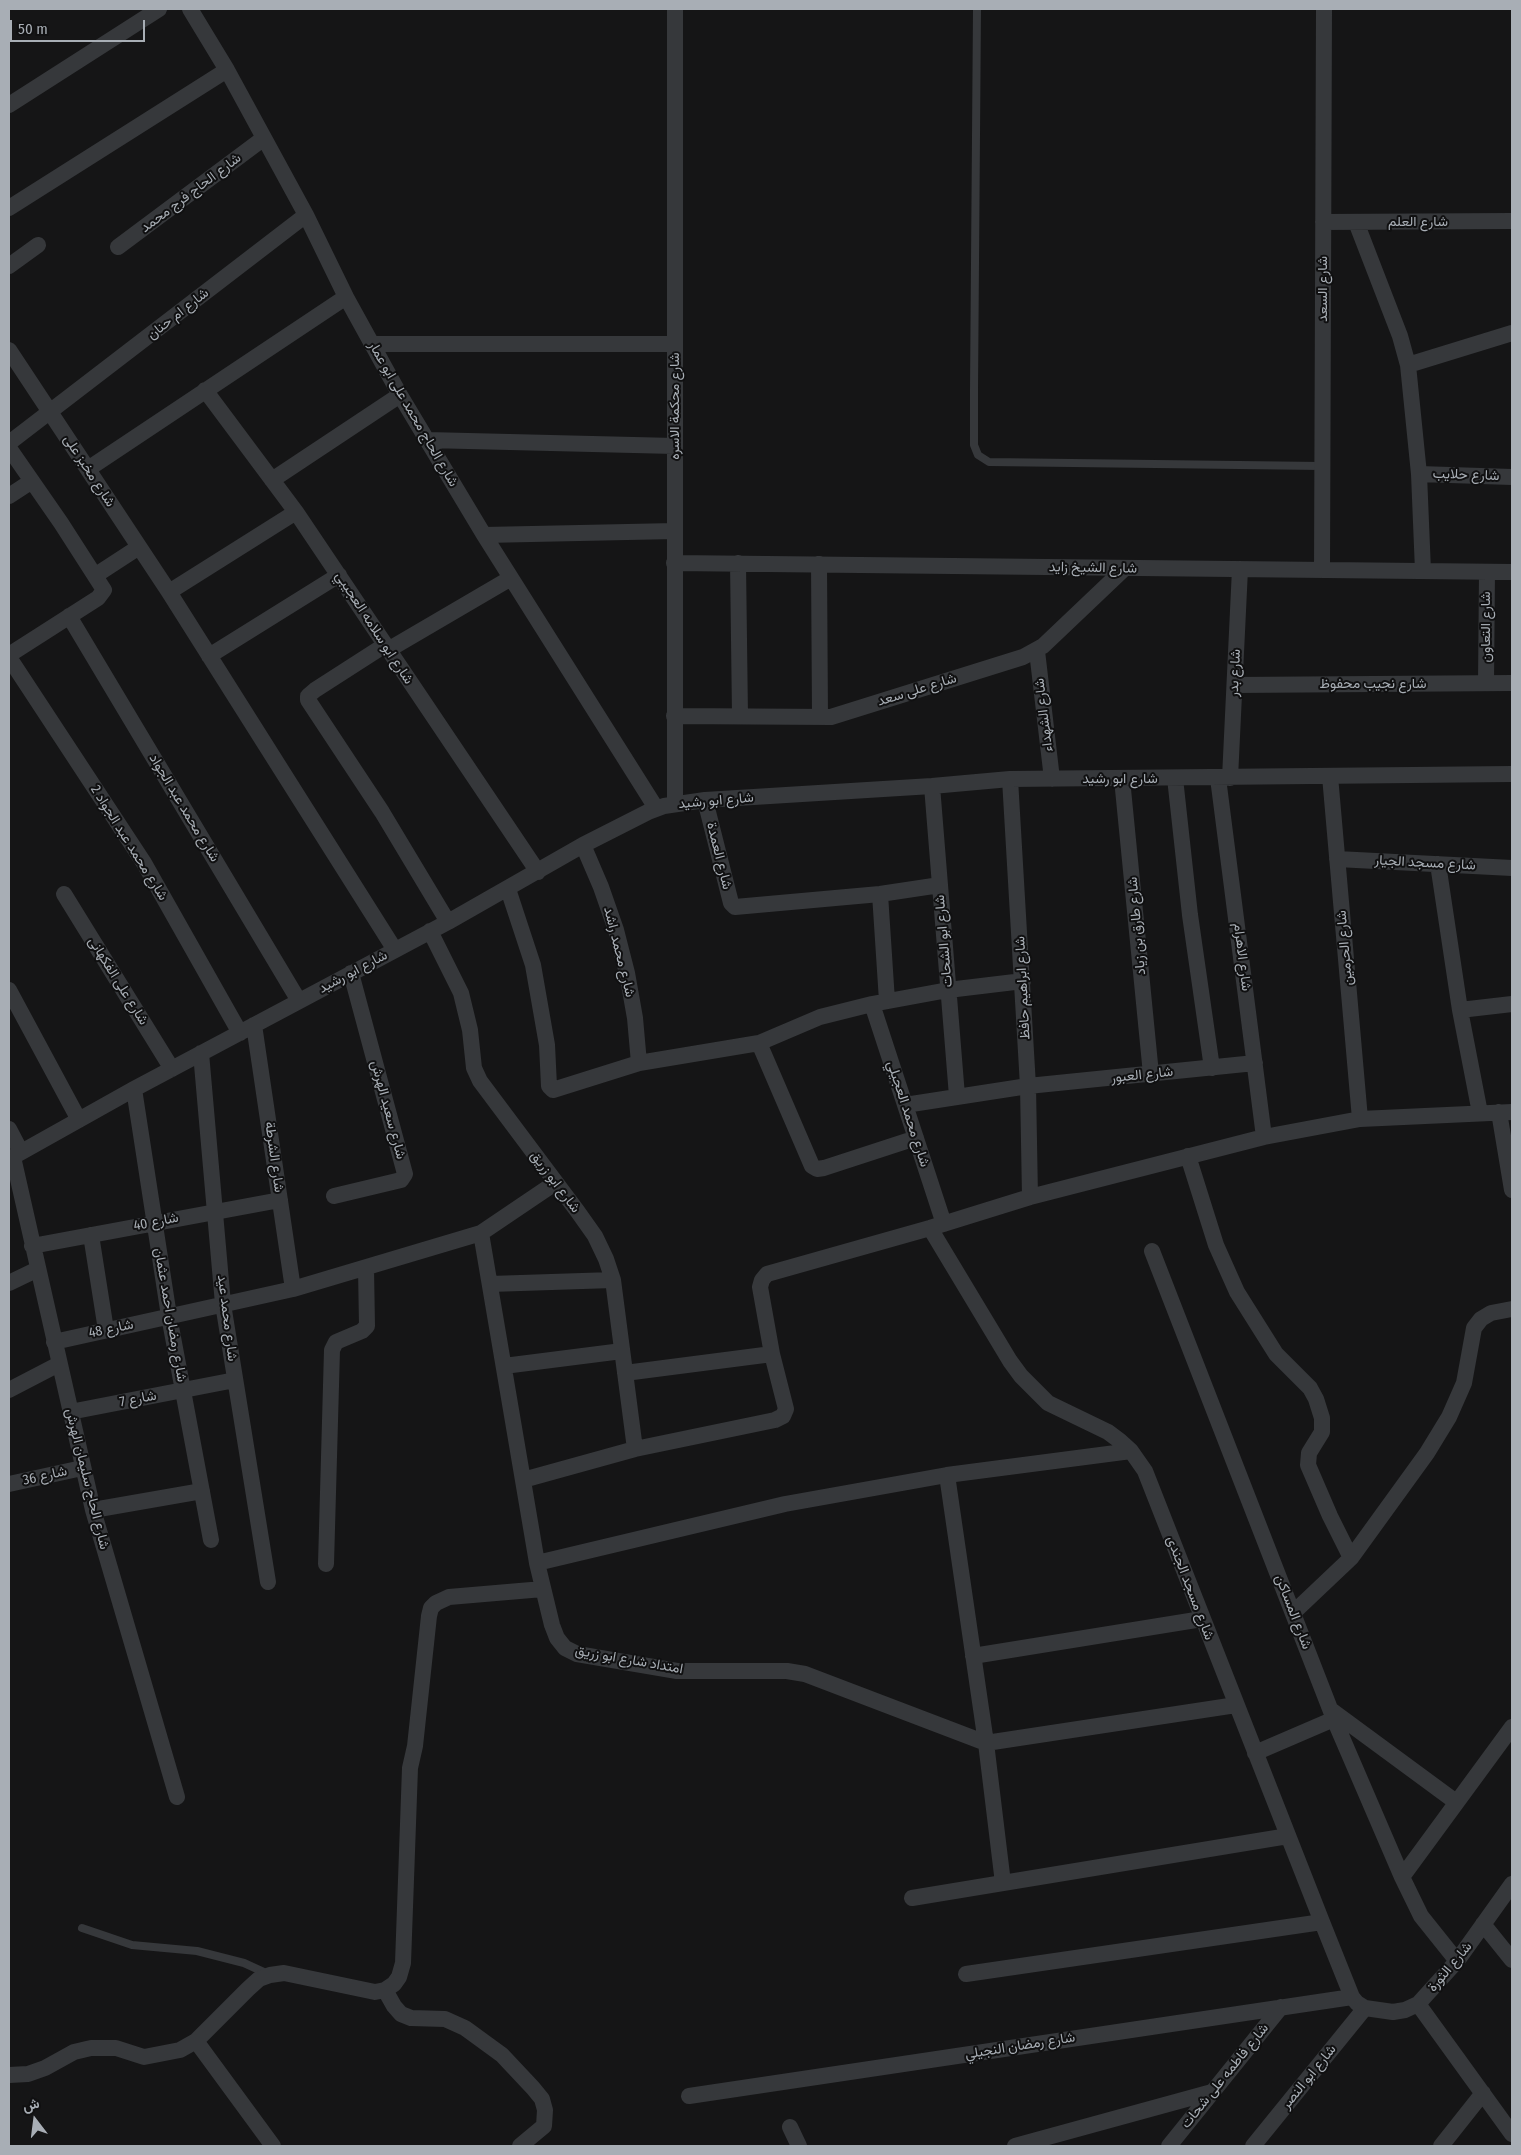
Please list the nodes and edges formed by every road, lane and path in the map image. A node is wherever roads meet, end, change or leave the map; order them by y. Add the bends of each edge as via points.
1 (159, 9) edge
2 (190, 9) edge
3 (675, 9) edge
4 (977, 9) edge
5 (1324, 9) edge
6 (227, 70) junction
7 (9, 105) edge
8 (264, 138) junction
9 (9, 208) edge
10 (306, 215) junction
11 (1512, 221) edge
12 (1323, 222) junction
13 (1356, 222) junction
14 (38, 245) dead end
15 (118, 248) dead end
16 (9, 266) edge
17 (346, 297) junction
18 (1512, 333) edge
19 (371, 344) junction
20 (675, 344) junction
21 (9, 350) edge
22 (1408, 365) junction
23 (205, 390) junction
24 (400, 395) junction
25 (50, 413) junction
26 (427, 440) junction
27 (9, 443) edge
28 (675, 446) junction
29 (9, 448) edge
30 (1322, 466) junction
31 (88, 469) junction
32 (1419, 474) junction
33 (1512, 477) edge
34 (272, 480) junction
35 (32, 481) junction
36 (9, 496) edge
37 (296, 512) junction
38 (675, 531) junction
39 (484, 535) junction
40 (139, 547) junction
41 (674, 563) junction
42 (738, 564) junction
43 (819, 564) junction
44 (1124, 568) junction
45 (1240, 569) junction
46 (1322, 570) junction
47 (1423, 571) junction
48 (1486, 572) junction
49 (1512, 572) edge
50 (339, 574) junction
51 (96, 576) junction
52 (511, 578) junction
53 (169, 592) junction
54 (69, 616) junction
55 (386, 647) junction
56 (1037, 651) junction
57 (209, 656) junction
58 (10, 659) edge
59 (1486, 683) junction
60 (1512, 683) edge
61 (1235, 685) junction
62 (674, 716) junction
63 (740, 716) junction
64 (820, 717) junction
65 (1512, 774) edge
66 (1330, 776) junction
67 (1175, 778) junction
68 (1224, 778) junction
69 (1010, 779) junction
70 (1052, 779) junction
71 (1122, 779) junction
72 (932, 786) junction
73 (705, 800) junction
74 (675, 803) junction
75 (656, 808) junction
76 (583, 845) junction
77 (1337, 859) junction
78 (1438, 864) junction
79 (1512, 868) edge
80 (538, 872) junction
81 (940, 885) junction
82 (508, 889) junction
83 (64, 894) dead end
84 (880, 894) junction
85 (448, 922) junction
86 (430, 932) junction
87 (395, 950) junction
88 (351, 973) junction
89 (1023, 981) junction
90 (9, 990) edge
91 (948, 990) junction
92 (299, 1001) junction
93 (880, 1003) junction
94 (1512, 1004) edge
95 (1460, 1010) junction
96 (254, 1025) junction
97 (240, 1033) junction
98 (759, 1043) junction
99 (201, 1053) junction
100 (639, 1063) junction
101 (1255, 1063) junction
102 (1212, 1068) junction
103 (172, 1069) junction
104 (1151, 1074) junction
105 (1028, 1086) junction
106 (134, 1089) junction
107 (957, 1096) junction
108 (905, 1105) junction
109 (1506, 1112) edge
110 (1480, 1113) junction
111 (1360, 1119) junction
112 (79, 1120) junction
113 (9, 1129) edge
114 (1264, 1137) junction
115 (916, 1138) junction
116 (14, 1156) edge
117 (1188, 1156) junction
118 (555, 1183) junction
119 (1512, 1190) edge
120 (334, 1196) dead end
121 (1030, 1197) junction
122 (280, 1200) junction
123 (215, 1211) junction
124 (154, 1222) junction
125 (937, 1226) junction
126 (481, 1233) junction
127 (91, 1234) junction
128 (32, 1246) junction
129 (1152, 1251) dead end
130 (366, 1268) junction
131 (38, 1269) junction
132 (613, 1280) junction
133 (9, 1282) edge
134 (490, 1284) junction
135 (293, 1289) junction
136 (223, 1304) junction
137 (1512, 1309) edge
138 (169, 1316) junction
139 (106, 1330) junction
140 (54, 1342) junction
141 (622, 1351) junction
142 (772, 1354) junction
143 (59, 1364) junction
144 (504, 1366) junction
145 (625, 1373) junction
146 (235, 1380) junction
147 (9, 1390) edge
148 (183, 1390) junction
149 (70, 1412) junction
150 (635, 1449) junction
151 (1131, 1451) junction
152 (82, 1468) junction
153 (947, 1476) junction
154 (523, 1480) junction
155 (9, 1484) edge
156 (202, 1492) junction
157 (93, 1510) junction
158 (211, 1540) dead end
159 (1351, 1558) junction
160 (537, 1563) junction
161 (326, 1564) dead end
162 (268, 1582) dead end
163 (543, 1589) junction
164 (1294, 1612) junction
165 (1202, 1619) junction
166 (973, 1656) junction
167 (1236, 1705) junction
168 (1332, 1714) junction
169 (1512, 1727) edge
170 (986, 1743) junction
171 (1255, 1753) junction
172 (177, 1797) dead end
173 (1456, 1802) junction
174 (1288, 1836) junction
175 (1402, 1877) junction
176 (1003, 1883) junction
177 (1512, 1884) edge
178 (912, 1898) dead end
179 (1322, 1922) junction
180 (1484, 1924) junction
181 (82, 1928) dead end
182 (1512, 1960) edge
183 (1457, 1961) junction
184 (966, 1974) dead end
185 (270, 1975) junction
186 (385, 1990) junction
187 (1352, 1997) junction
188 (1418, 2004) junction
189 (1281, 2007) junction
190 (1365, 2008) junction
191 (196, 2041) junction
192 (9, 2075) edge
193 (1212, 2092) junction
194 (1483, 2094) junction
195 (689, 2096) dead end
196 (790, 2127) dead end
197 (1512, 2134) edge
198 (273, 2146) edge
199 (520, 2146) edge
200 (799, 2146) edge
201 (1015, 2146) edge
202 (1169, 2146) edge
203 (1253, 2146) edge
204 (1441, 2146) edge

1 - 7 street
2 - 6 street, شارع الحاج محمد على ابو عمار
3 - 20 street, شارع محكمة الاسره
4 - 30 lane via 974,445 978,455 989,462
5 - 12 street, شارع السعد
6 - 8 street, شارع الحاج محمد على ابو عمار
6 - 9 street
8 - 10 street, شارع الحاج محمد على ابو عمار
8 - 15 street, شارع الحاج فرج محمد
10 - 17 street, شارع الحاج محمد على ابو عمار
10 - 25 street, شارع ام حنان
11 - 13 street, شارع العلم
12 - 13 street, شارع العلم
12 - 30 street, شارع السعد
13 - 22 street
14 - 16 street
17 - 19 street, شارع الحاج محمد على ابو عمار
17 - 23 street
18 - 22 street
19 - 20 street
19 - 24 street, شارع الحاج محمد على ابو عمار
20 - 28 street, شارع محكمة الاسره
21 - 25 street, شارع مخبز على
22 - 32 street
23 - 31 street
23 - 34 street, شارع ابو سلامه العجيبي
24 - 26 street, شارع الحاج محمد على ابو عمار
24 - 34 street
25 - 27 street, شارع ام حنان
25 - 31 street, شارع مخبز على
26 - 28 street
26 - 39 street, شارع الحاج محمد على ابو عمار
28 - 38 street, شارع محكمة الاسره
29 - 35 street
30 - 46 street, شارع السعد
31 - 40 street, شارع مخبز على
32 - 33 street, شارع حلايب
32 - 47 street
34 - 37 street, شارع ابو سلامه العجيبي
35 - 36 street
35 - 51 street
37 - 50 street, شارع ابو سلامه العجيبي
37 - 53 street
38 - 39 street
38 - 41 street, شارع محكمة الاسره
39 - 52 street, شارع الحاج محمد على ابو عمار
40 - 51 street
40 - 53 street, شارع مخبز على
41 - 42 street, شارع الشيخ زايد
41 - 62 street, شارع محكمة الاسره
42 - 43 street, شارع الشيخ زايد
42 - 63 street
43 - 44 street, شارع الشيخ زايد
43 - 64 street
44 - 45 street, شارع الشيخ زايد
44 - 56 street, شارع على سعد
45 - 46 street, شارع الشيخ زايد
45 - 61 street, شارع بدر
46 - 47 street, شارع الشيخ زايد
47 - 48 street, شارع الشيخ زايد
48 - 49 street, شارع الشيخ زايد
48 - 59 street, شارع التعاون
50 - 55 street, شارع ابو سلامه العجيبي
50 - 57 street
51 - 54 street via 103,585 102,593
52 - 55 street
52 - 75 street, شارع الحاج محمد على ابو عمار
53 - 57 street, شارع مخبز على
54 - 58 street via 12,653
54 - 92 street, شارع محمد عبد الجواد
55 - 80 street, شارع ابو سلامه العجيبي
55 - 85 street via 315,690 308,700 382,812
56 - 64 street, شارع على سعد via 843,714
56 - 70 street, شارع الشهداء
57 - 87 street, شارع مخبز على
58 - 97 street, شارع محمد عبد الجواد 2 via 144,863
59 - 60 street, شارع نجيب محفوظ
59 - 61 street, شارع نجيب محفوظ
61 - 68 street, شارع بدر
62 - 63 street, شارع على سعد
62 - 74 street, شارع محكمة الاسره
63 - 64 street, شارع على سعد
65 - 66 street, شارع ابو رشيد
66 - 68 street, شارع ابو رشيد
66 - 77 street, شارع الحرمين
67 - 68 street, شارع ابو رشيد
67 - 71 street, شارع ابو رشيد
67 - 102 street
68 - 101 street, شارع الاهرام
69 - 70 street, شارع ابو رشيد
69 - 72 street, شارع ابو رشيد
69 - 89 street, شارع ابراهيم حافظ
70 - 71 street, شارع ابو رشيد
71 - 104 street, شارع طارق بن زياد
72 - 73 street, شارع ابو رشيد
72 - 81 street, شارع ابو الشحات
73 - 74 street, شارع ابو رشيد
73 - 84 street, شارع العمدة via 731,903 737,908
74 - 75 street, شارع ابو رشيد
75 - 76 street, شارع ابو رشيد
76 - 80 street, شارع ابو رشيد
76 - 100 street, شارع محمد راشد via 602,887 623,956 635,1018
77 - 78 street, شارع مسجد الجيار
77 - 111 street, شارع الحرمين
78 - 79 street, شارع مسجد الجيار
78 - 95 street
80 - 82 street, شارع ابو رشيد
81 - 84 street
81 - 91 street, شارع ابو الشحات
82 - 85 street, شارع ابو رشيد
82 - 100 street via 535,973 550,1089 556,1090
83 - 103 street, شارع على الفكهانى
84 - 93 street, شارع محمد العجيلي
85 - 86 street, شارع ابو رشيد
86 - 87 street, شارع ابو رشيد
86 - 118 street, شارع ابو زريق via 461,993 476,1074
87 - 88 street, شارع ابو رشيد
88 - 92 street, شارع ابو رشيد
88 - 120 street, شارع سعيد الهرش via 405,1174 401,1180
89 - 91 street
89 - 105 street, شارع ابراهيم حافظ
90 - 112 street
91 - 93 street
91 - 107 street, شارع ابو الشحات
92 - 96 street, شارع ابو رشيد
93 - 98 street via 820,1017
93 - 108 street, شارع محمد العجيلي
94 - 95 street
95 - 110 street
96 - 97 street, شارع ابو رشيد
96 - 122 street, شارع الشرطة
97 - 99 street, شارع ابو رشيد
98 - 100 street
98 - 115 street via 812,1166 824,1168
99 - 103 street, شارع ابو رشيد
99 - 123 street, شارع محمد عيد
101 - 102 street, شارع العبور
101 - 114 street, شارع الاهرام
102 - 104 street, شارع العبور
103 - 106 street, شارع ابو رشيد
104 - 105 street, شارع العبور
105 - 107 street, شارع العبور
105 - 121 street, شارع ابراهيم حافظ
106 - 112 street, شارع ابو رشيد
106 - 124 street, شارع رمضان احمد عثمان
107 - 108 street, شارع العبور
108 - 115 street, شارع محمد العجيلي
109 - 110 street
109 - 119 street
110 - 111 street
111 - 114 street
112 - 116 street, شارع ابو رشيد
113 - 116 street, شارع الحاج سليمان الهرش
114 - 117 street
115 - 125 street, شارع محمد العجيلي
116 - 128 street, شارع الحاج سليمان الهرش
117 - 121 street
117 - 159 street via 1216,1245 1238,1292 1276,1354 1316,1398 1322,1432 1309,1453 1308,1465
118 - 126 street, شارع 48
118 - 132 street, شارع ابو زريق via 595,1236
121 - 125 street
122 - 123 street, شارع 40
122 - 135 street, شارع الشرطة
123 - 124 street, شارع 40
123 - 136 street, شارع محمد عيد
124 - 127 street, شارع 40
124 - 138 street, شارع رمضان احمد عثمان
125 - 142 street via 767,1274 760,1287
125 - 151 street, شارع مسجد الجندى via 1010,1361 1032,1388 1048,1403 1108,1432
126 - 130 street, شارع 48
126 - 134 street, امتداد شارع ابو زريق
127 - 128 street, شارع 40
127 - 139 street
128 - 131 street, شارع الحاج سليمان الهرش
129 - 164 street, شارع المساكن
130 - 135 street, شارع 48
130 - 161 street via 367,1326 336,1342 332,1350
131 - 133 street
131 - 140 street, شارع الحاج سليمان الهرش
132 - 134 street
132 - 141 street, شارع ابو زريق
134 - 144 street, امتداد شارع ابو زريق
135 - 136 street, شارع 48
136 - 138 street, شارع 48
136 - 146 street, شارع محمد عيد
137 - 159 street via 1480,1318 1474,1328 1464,1383 1449,1417
138 - 139 street, شارع 48
138 - 148 street, شارع رمضان احمد عثمان
139 - 140 street, شارع 48
140 - 143 street, شارع الحاج سليمان الهرش
141 - 144 street
141 - 145 street, شارع ابو زريق
142 - 145 street
142 - 150 street via 786,1409 783,1416
143 - 147 street
143 - 149 street, شارع الحاج سليمان الهرش
144 - 154 street, امتداد شارع ابو زريق
145 - 150 street, شارع ابو زريق
146 - 148 street, شارع 7
146 - 162 street, شارع محمد عيد
148 - 149 street, شارع 7
148 - 156 street, شارع رمضان احمد عثمان
149 - 152 street, شارع الحاج سليمان الهرش
150 - 154 street
151 - 153 street
151 - 165 street, شارع مسجد الجندى via 1145,1471
152 - 155 street, شارع 36
152 - 157 street, شارع الحاج سليمان الهرش
153 - 160 street via 785,1504
153 - 166 street
154 - 160 street, امتداد شارع ابو زريق
156 - 157 street
156 - 158 street, شارع رمضان احمد عثمان
157 - 172 street, شارع الحاج سليمان الهرش
159 - 164 street
160 - 163 street, امتداد شارع ابو زريق
163 - 170 street, امتداد شارع ابو زريق via 556,1638 577,1654 677,1671 787,1671 805,1674
163 - 186 street via 449,1597 436,1602 431,1608 410,1768 404,1963 399,1977
164 - 168 street, شارع المساكن
165 - 166 street
165 - 167 street, شارع مسجد الجندى
166 - 170 street
167 - 170 street
167 - 171 street, شارع مسجد الجندى
168 - 171 street
168 - 173 street
168 - 175 street, شارع المساكن
169 - 173 street
170 - 176 street
171 - 174 street, شارع مسجد الجندى
173 - 175 street
174 - 176 street
174 - 179 street, شارع مسجد الجندى
175 - 183 street, شارع المساكن via 1421,1916
176 - 178 street
177 - 180 street, شارع الثورة
179 - 184 street
179 - 187 street, شارع مسجد الجندى
180 - 182 street
180 - 183 street, شارع الثورة
181 - 185 lane via 132,1945 197,1951 244,1963
183 - 188 street, شارع الثورة
185 - 186 street via 284,1973 375,1992
185 - 191 street via 259,1979
186 - 199 street via 401,2014 411,2018 444,2019 465,2028 502,2055 533,2088 542,2099 544,2126
187 - 189 street, شارع رمضان النجيلي
187 - 190 street, شارع مسجد الجندى
188 - 190 street, شارع الثورة via 1393,2012
188 - 194 street
189 - 193 street, شارع فاطمه على شحات
189 - 195 street, شارع رمضان النجيلي
190 - 203 street, شارع ابو النصر
191 - 192 street via 180,2050 144,2057 116,2048 91,2048 74,2052 28,2074
191 - 198 street
193 - 201 street
193 - 202 street, شارع فاطمه على شحات
194 - 197 street
194 - 204 street
196 - 200 street

